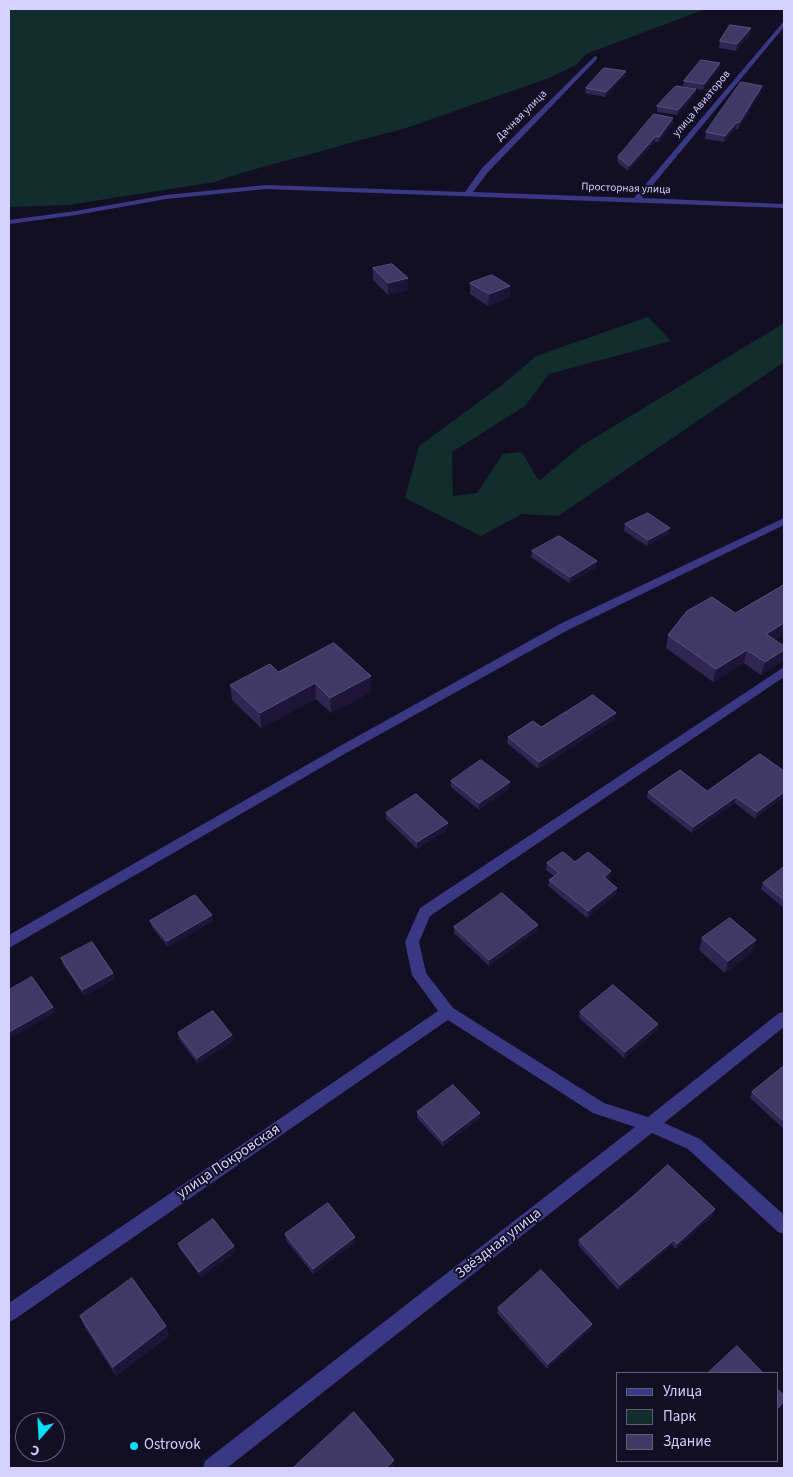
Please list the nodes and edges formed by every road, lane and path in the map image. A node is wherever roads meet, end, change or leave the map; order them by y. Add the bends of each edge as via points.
1 (784, 23) edge
2 (595, 58) dead end
3 (468, 194) junction
4 (637, 200) junction
5 (784, 206) edge
6 (9, 222) edge
7 (784, 520) edge
8 (784, 671) edge
9 (9, 942) edge
10 (448, 1012) junction
11 (784, 1018) edge
12 (650, 1125) junction
13 (784, 1226) edge
14 (9, 1313) edge
15 (212, 1468) edge

1 - 4 street, улица Авиаторов
2 - 3 street, Дачная улица via 485,170
3 - 4 street, Просторная улица
3 - 6 street, Просторная улица via 266,187 166,197 76,214
4 - 5 street, Просторная улица
7 - 9 street via 564,627
8 - 10 street via 425,912 412,942 419,975
10 - 12 street via 599,1108
10 - 14 street, улица Покровская
11 - 12 street, Звёздная улица
12 - 13 street via 694,1144
12 - 15 street, Звёздная улица

